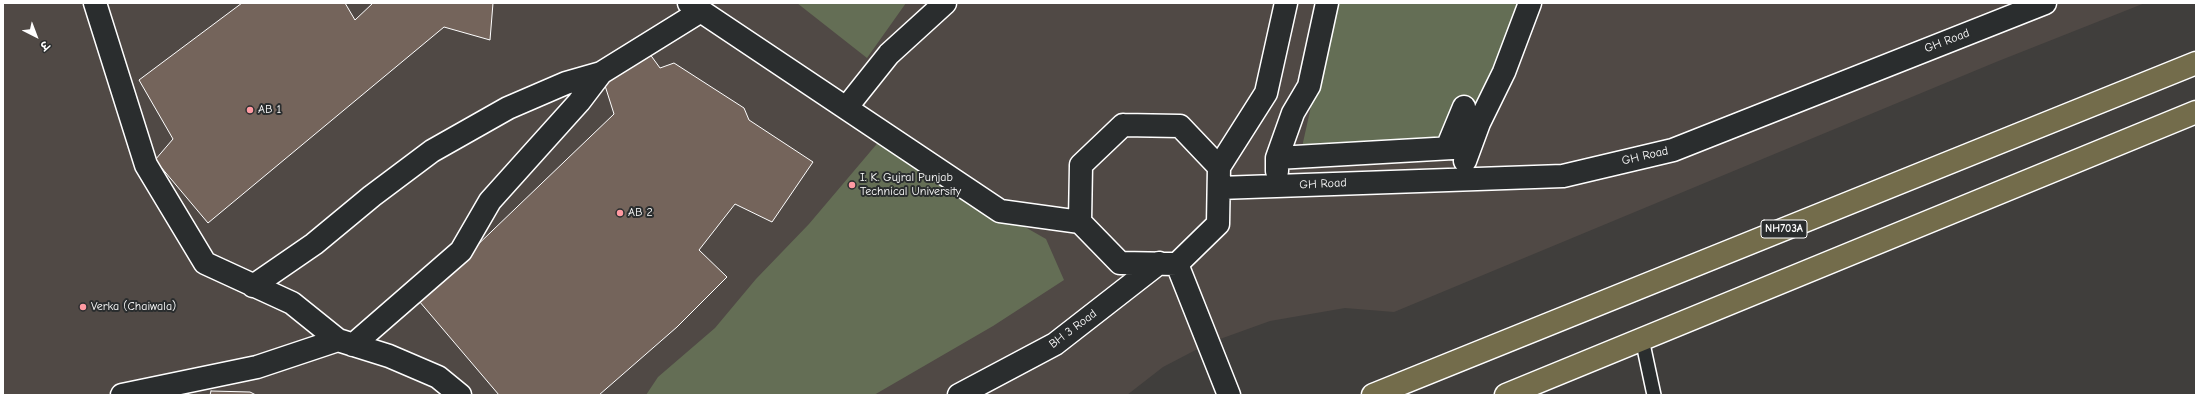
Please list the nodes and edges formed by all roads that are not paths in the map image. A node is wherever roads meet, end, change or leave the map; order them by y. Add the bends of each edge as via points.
1 (95, 3) edge
2 (945, 3) edge
3 (1286, 3) edge
4 (1328, 3) edge
5 (1530, 3) edge
6 (2045, 3) edge
7 (705, 9) edge
8 (2196, 63) edge
9 (601, 73) junction
10 (1464, 107) dead end
11 (846, 108) junction
12 (2196, 112) edge
13 (1470, 147) junction
14 (1447, 148) junction
15 (1277, 158) junction
16 (1219, 167) junction
17 (1459, 178) junction
18 (1277, 186) junction
19 (1219, 188) junction
20 (1080, 222) junction
21 (1168, 263) junction
22 (253, 286) junction
23 (1642, 339) junction
24 (346, 342) junction
25 (122, 395) edge
26 (460, 395) edge
27 (959, 395) edge
28 (1229, 395) edge
29 (1373, 395) edge
30 (1506, 395) edge
31 (1654, 395) edge

1 - 22 street via 146,165 205,264
2 - 11 street via 889,54
3 - 16 street via 1266,93
4 - 15 street via 1309,86 1293,113
5 - 13 street via 1504,72
6 - 17 street, GH Road via 1673,150 1562,176
7 - 9 street
7 - 11 street
8 - 29 highway, NH703A
9 - 22 street via 566,83 508,108 432,151 314,244
9 - 24 street via 579,102 490,201 461,251
10 - 14 street
11 - 20 street via 1000,211
12 - 23 highway
13 - 14 street
13 - 17 street
14 - 15 street
15 - 18 street
16 - 19 street, BH 3 Road
16 - 20 street via 1180,126 1123,125 1081,165
17 - 18 street, GH Road
18 - 19 street, GH Road
19 - 21 street, BH 3 Road via 1218,224
20 - 21 street via 1120,263
21 - 27 street, BH 3 Road via 1055,344
21 - 28 street
22 - 24 street via 292,303
23 - 30 highway
23 - 31 lane
24 - 25 street via 257,367
24 - 26 street via 389,356 438,377

